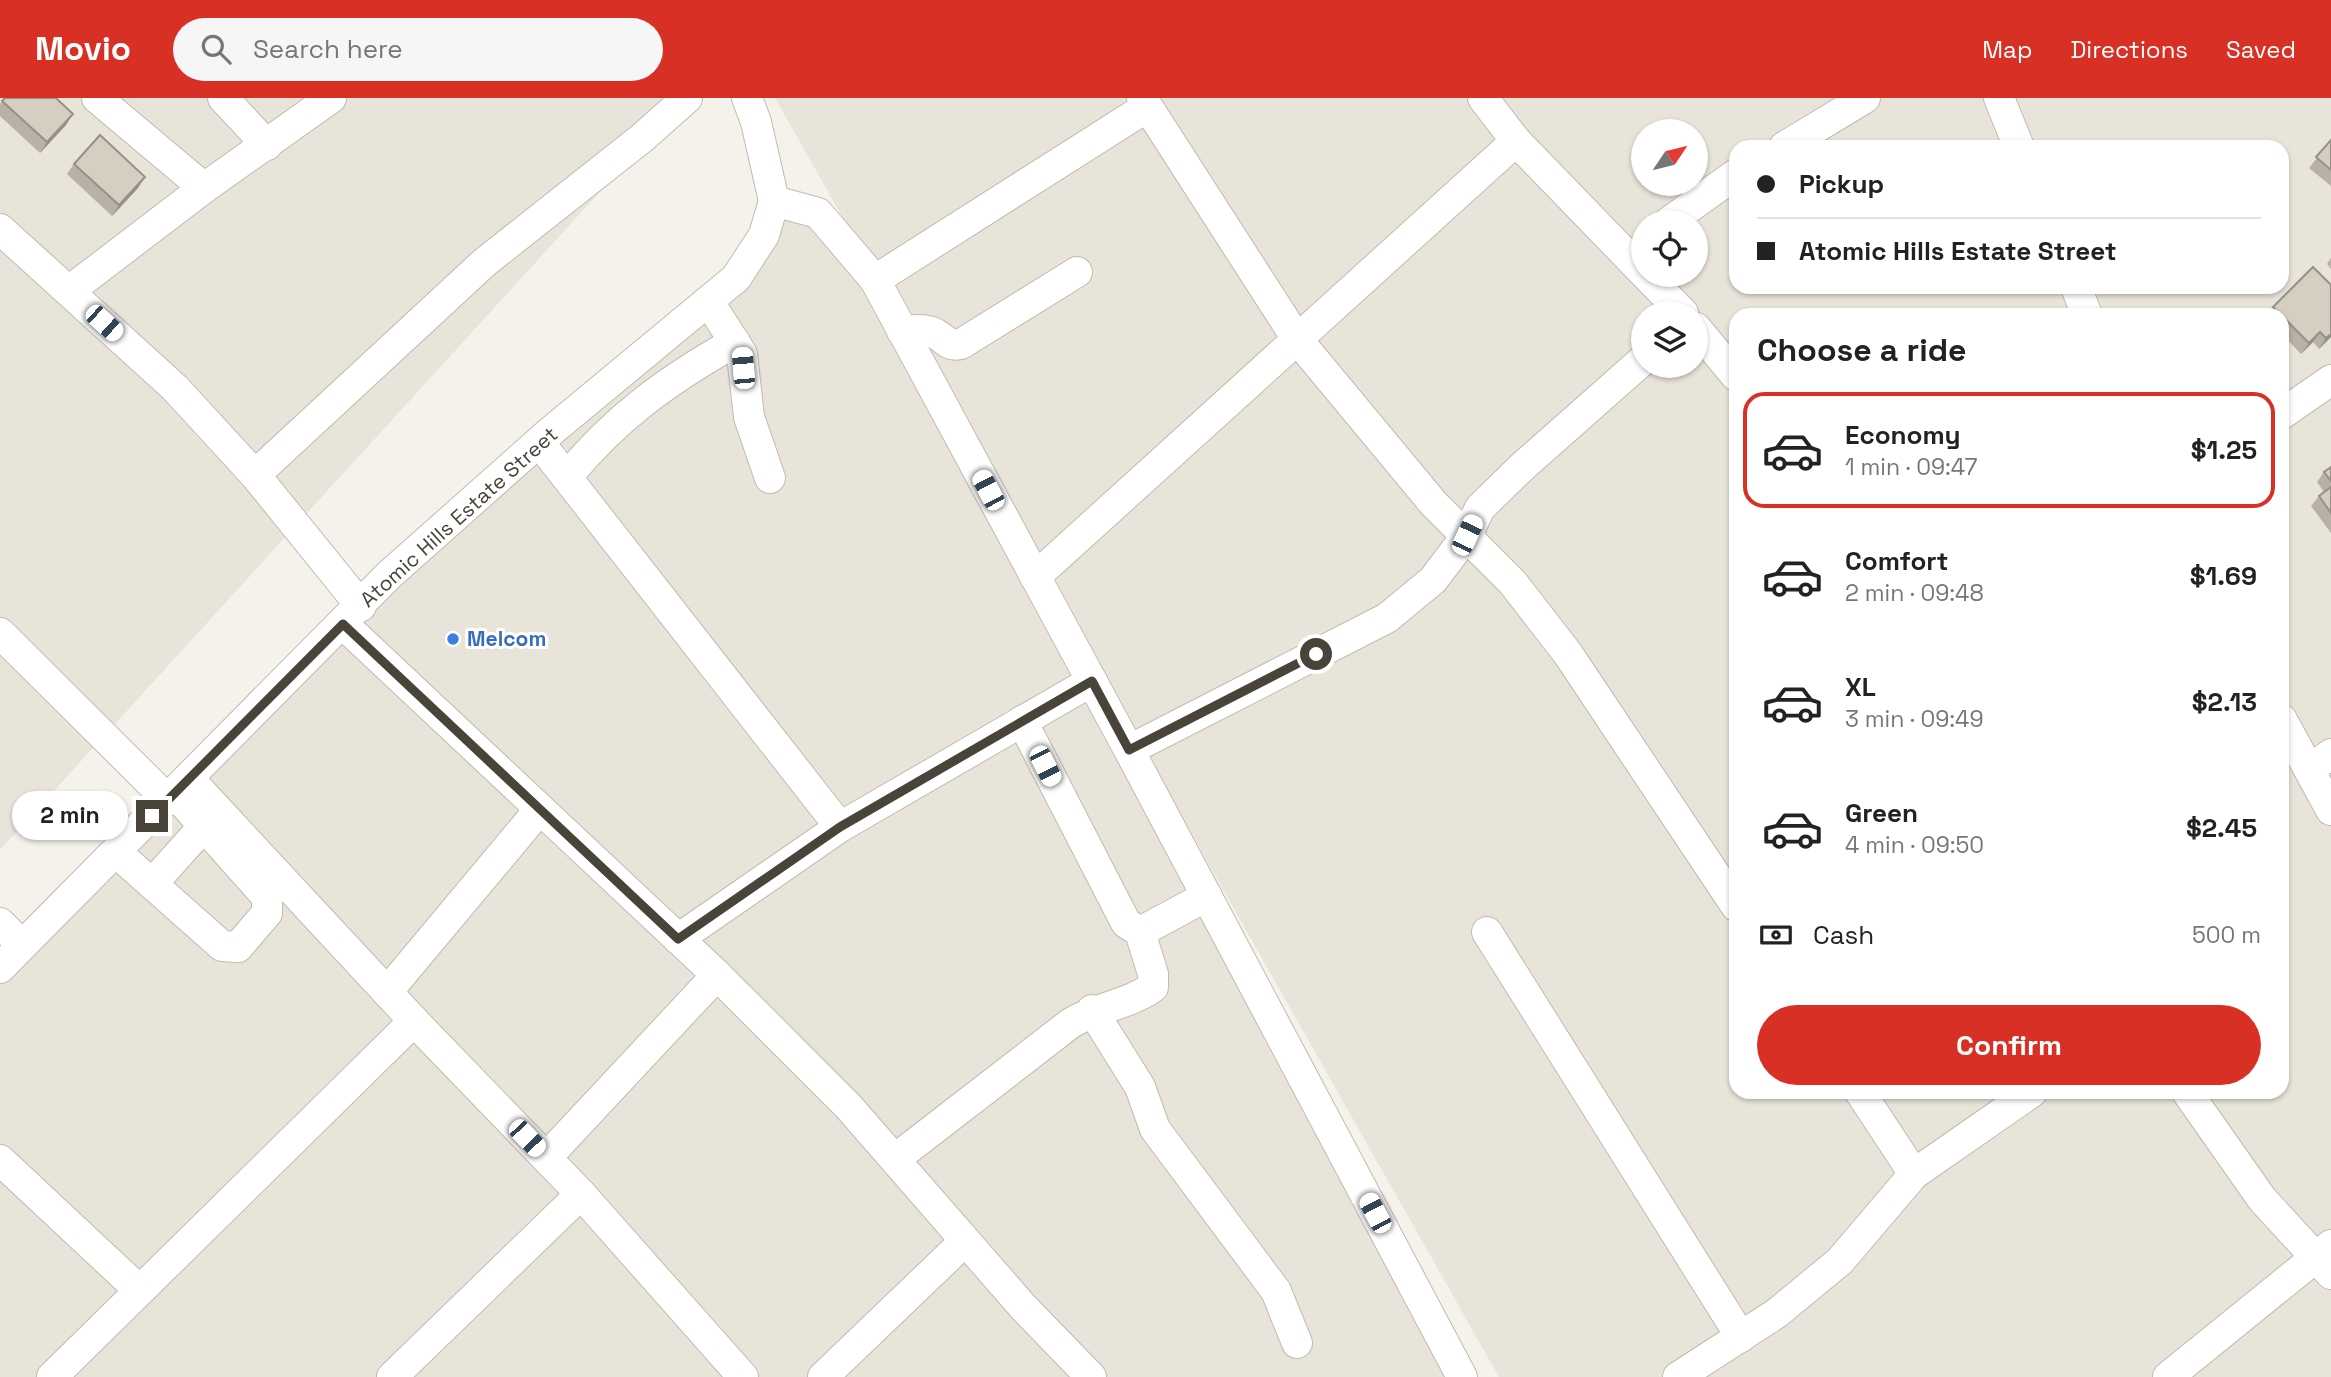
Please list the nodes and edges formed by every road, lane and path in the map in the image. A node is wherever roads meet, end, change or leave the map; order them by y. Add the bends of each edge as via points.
1 (97, 98) edge
2 (223, 98) edge
3 (331, 98) edge
4 (687, 98) edge
5 (747, 98) edge
6 (1483, 98) edge
7 (1865, 98) edge
8 (1999, 98) edge
9 (1144, 102) edge
10 (1796, 140) edge
11 (2016, 140) edge
12 (1516, 141) junction
13 (267, 145) junction
14 (1729, 179) edge
15 (204, 188) junction
16 (774, 201) junction
17 (1686, 210) edge
18 (0, 229) edge
19 (1631, 252) edge
20 (1077, 272) dead end
21 (875, 280) junction
22 (1661, 287) edge
23 (69, 290) junction
24 (1673, 301) edge
25 (709, 302) junction
26 (902, 331) junction
27 (1297, 339) junction
28 (735, 342) junction
29 (1708, 342) edge
30 (1729, 368) edge
31 (1631, 371) edge
32 (2331, 380) edge
33 (2289, 409) edge
34 (539, 442) junction
35 (255, 475) junction
36 (566, 477) junction
37 (769, 478) dead end
38 (1467, 535) junction
39 (1035, 577) junction
40 (352, 615) junction
41 (0, 633) edge
42 (1092, 681) junction
43 (1022, 721) junction
44 (2289, 728) edge
45 (1129, 750) junction
46 (2321, 762) edge
47 (178, 791) junction
48 (540, 809) junction
49 (2331, 810) edge
50 (204, 826) junction
51 (840, 827) junction
52 (116, 852) junction
53 (152, 884) junction
54 (1207, 896) junction
55 (1729, 896) edge
56 (0, 923) edge
57 (1140, 932) junction
58 (1488, 932) dead end
59 (678, 939) junction
60 (22, 945) junction
61 (0, 968) edge
62 (717, 975) junction
63 (387, 992) junction
64 (1092, 1010) junction
65 (414, 1021) junction
66 (1865, 1099) edge
67 (2022, 1099) edge
68 (2192, 1099) edge
69 (546, 1158) junction
70 (895, 1159) junction
71 (0, 1160) edge
72 (1914, 1174) junction
73 (581, 1194) junction
74 (965, 1241) junction
75 (2325, 1260) edge
76 (139, 1290) junction
77 (1741, 1337) junction
78 (1297, 1343) dead end
79 (52, 1377) edge
80 (393, 1377) edge
81 (743, 1377) edge
82 (823, 1377) edge
83 (1091, 1377) edge
84 (1462, 1377) edge
85 (1678, 1377) edge
86 (2168, 1377) edge

1 - 15 street
2 - 13 street
3 - 13 street
4 - 35 street via 485,262
5 - 16 street, Atomic Hills Estate Street
6 - 12 street
7 - 10 street
8 - 11 street
9 - 21 street
9 - 27 street
12 - 19 street
12 - 27 street
13 - 15 street
14 - 17 street
15 - 23 street
16 - 21 street via 818,213
16 - 25 street, Atomic Hills Estate Street via 751,259
18 - 23 street
20 - 26 street via 961,344 949,344 921,329
21 - 26 street
22 - 24 street
23 - 35 street via 175,388
25 - 28 street
25 - 34 street, Atomic Hills Estate Street
26 - 39 street
27 - 38 street via 1434,504
27 - 39 street
28 - 36 street via 641,402 610,428
28 - 37 street via 742,354 749,418
29 - 30 street
31 - 38 street via 1480,508
32 - 33 street
34 - 36 street
34 - 40 street, Atomic Hills Estate Street via 389,575
35 - 40 street
36 - 51 street
38 - 45 street via 1433,580 1387,618
38 - 55 street via 1513,583 1568,654
39 - 42 street
40 - 47 street, Atomic Hills Estate Street
40 - 48 street
41 - 47 street
42 - 43 street
42 - 45 street
43 - 51 street
43 - 57 street via 1126,923
44 - 46 street
45 - 54 street
46 - 49 street
47 - 50 street
47 - 52 street, Atomic Hills Estate Street
47 - 63 street
48 - 59 street
48 - 63 street
50 - 53 street
50 - 53 street via 267,897 267,913 238,947 222,946
51 - 59 street
52 - 53 street
52 - 60 street, Atomic Hills Estate Street
54 - 57 street
54 - 84 street
56 - 60 street
57 - 64 street via 1153,987 1139,997
58 - 77 street
59 - 62 street
60 - 61 street, Atomic Hills Estate Street
62 - 69 street
62 - 70 street
63 - 65 street
64 - 70 street
64 - 78 street via 1140,1087 1155,1129 1276,1291
65 - 69 street
65 - 76 street
66 - 72 street
67 - 72 street
68 - 75 street via 2262,1199
69 - 73 street
70 - 74 street
71 - 76 street
72 - 77 street via 1840,1261
73 - 80 street
73 - 81 street
74 - 82 street
74 - 83 street
75 - 86 street
76 - 79 street
77 - 85 street

